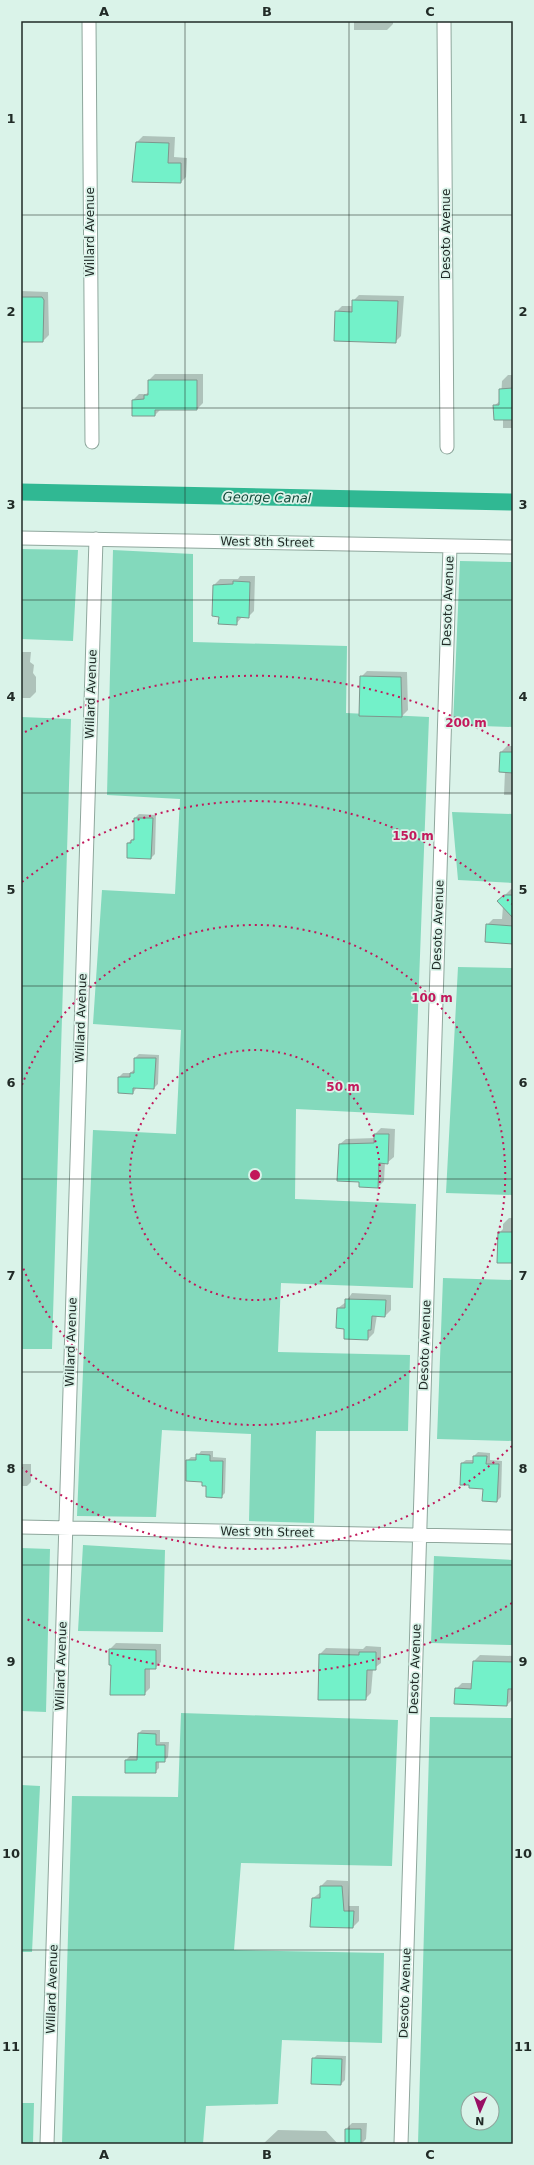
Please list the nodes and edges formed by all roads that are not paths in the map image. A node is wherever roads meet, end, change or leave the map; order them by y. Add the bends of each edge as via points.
1 (89, 21) edge
2 (444, 21) edge
3 (92, 442) dead end
4 (447, 447) dead end
5 (21, 538) edge
6 (96, 539) junction
7 (450, 546) junction
8 (513, 547) edge
9 (21, 1527) edge
10 (65, 1528) junction
11 (420, 1536) junction
12 (513, 1537) edge
13 (47, 2144) edge
14 (401, 2144) edge

1 - 3 street, Willard Avenue
2 - 4 street, Desoto Avenue
5 - 6 street, West 8th Street
6 - 7 street, West 8th Street
6 - 10 street, Willard Avenue
7 - 8 street, West 8th Street
7 - 11 street, Desoto Avenue
9 - 10 street, West 9th Street
10 - 11 street, West 9th Street
10 - 13 street, Willard Avenue
11 - 12 street, West 9th Street
11 - 14 street, Desoto Avenue

